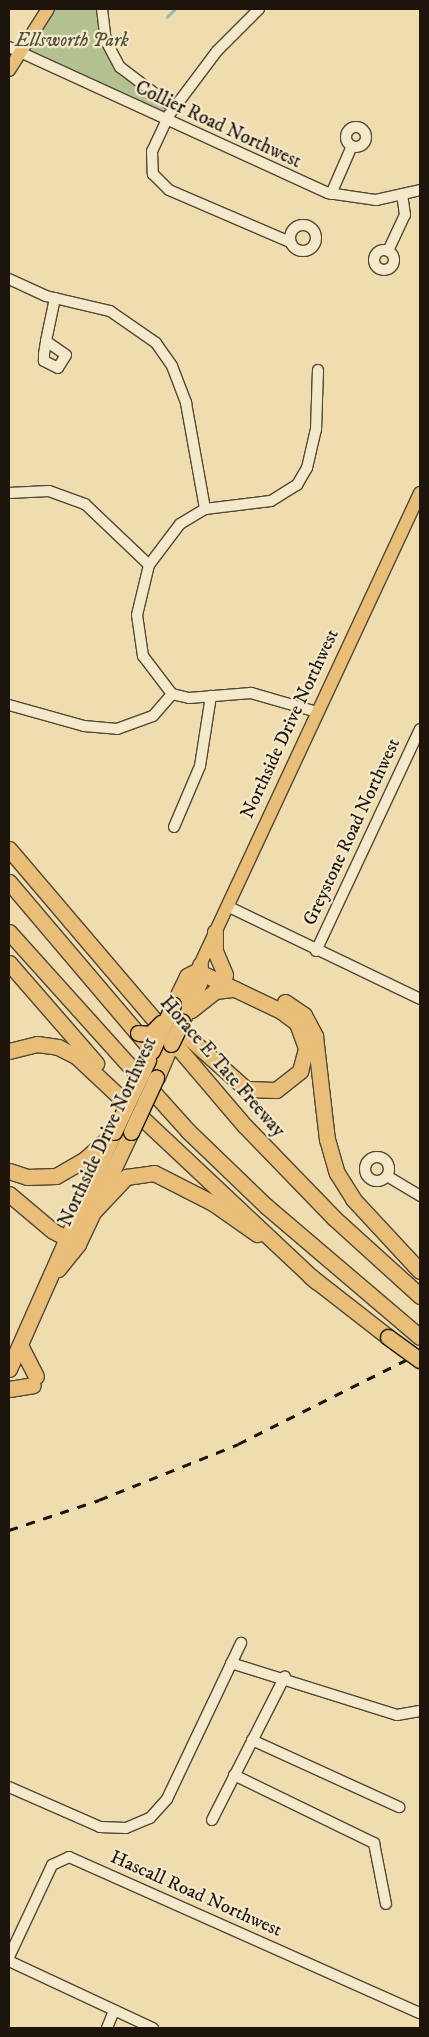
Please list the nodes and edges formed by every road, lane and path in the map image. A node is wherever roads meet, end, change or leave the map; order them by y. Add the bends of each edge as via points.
1 (48, 9) edge
2 (102, 9) edge
3 (259, 9) edge
4 (14, 49) edge
5 (9, 70) edge
6 (174, 108) junction
7 (166, 122) junction
8 (352, 146) dead end
9 (420, 190) edge
10 (331, 194) junction
11 (402, 194) junction
12 (290, 242) dead end
13 (388, 251) dead end
14 (9, 279) edge
15 (55, 298) junction
16 (46, 341) dead end
17 (318, 370) dead end
18 (9, 493) edge
19 (420, 493) edge
20 (205, 509) junction
21 (149, 565) junction
22 (172, 694) junction
23 (211, 696) junction
24 (9, 705) edge
25 (318, 712) junction
26 (420, 729) edge
27 (174, 827) dead end
28 (9, 849) edge
29 (9, 882) edge
30 (9, 897) edge
31 (57, 905) junction
32 (227, 906) junction
33 (9, 932) edge
34 (215, 932) junction
35 (316, 951) junction
36 (9, 962) edge
37 (198, 968) junction
38 (225, 976) junction
39 (235, 989) junction
40 (420, 999) edge
41 (182, 1008) junction
42 (138, 1033) junction
43 (171, 1044) junction
44 (9, 1051) edge
45 (147, 1054) junction
46 (156, 1078) junction
47 (145, 1118) junction
48 (114, 1132) junction
49 (9, 1171) edge
50 (387, 1176) dead end
51 (9, 1194) edge
52 (420, 1196) edge
53 (94, 1211) junction
54 (71, 1240) junction
55 (420, 1271) edge
56 (317, 1282) junction
57 (420, 1296) edge
58 (420, 1337) edge
59 (20, 1345) junction
60 (420, 1360) edge
61 (9, 1366) edge
62 (9, 1389) edge
63 (241, 1644) dead end
64 (231, 1663) junction
65 (285, 1676) junction
66 (420, 1711) edge
67 (252, 1740) junction
68 (234, 1775) junction
69 (9, 1787) edge
70 (399, 1807) dead end
71 (212, 1820) dead end
72 (386, 1904) dead end
73 (9, 1957) edge
74 (9, 1961) edge
75 (114, 2010) junction
76 (420, 2013) edge
77 (106, 2028) edge
78 (153, 2028) edge

1 - 4 main road
2 - 6 street via 106,42 120,67
3 - 6 street via 217,51
4 - 5 main road
4 - 7 street, Collier Road Northwest
6 - 7 street
7 - 10 street, Collier Road Northwest
7 - 12 street via 152,151 153,174 169,190
8 - 10 street
9 - 11 street, Collier Road Northwest
10 - 11 street, Collier Road Northwest via 360,200
11 - 13 street via 405,215
14 - 15 street
15 - 16 street
15 - 20 street via 122,316 165,355 186,404
17 - 20 street via 316,430 307,468 297,485 271,501
18 - 21 street via 49,491 85,504
19 - 25 main road, Northside Drive Northwest
20 - 21 street via 180,524
21 - 22 street via 138,599 138,639 150,671
22 - 23 street via 189,698
22 - 24 street via 153,716 117,729 84,726
23 - 25 street via 264,695
23 - 27 street via 200,766
25 - 32 main road, Northside Drive Northwest
26 - 35 street, Greystone Road Northwest
28 - 31 highway, Horace E Tate Freeway
29 - 42 highway
30 - 45 highway
31 - 39 highway via 223,1072 258,1092 283,1088 303,1064 306,1048 302,1031 281,1011
31 - 57 highway, Horace E Tate Freeway via 245,1126 334,1218
32 - 34 main road, Northside Drive Northwest
32 - 35 street
33 - 58 highway via 188,1131 266,1206
34 - 37 main road, Northside Drive Northwest
34 - 38 highway via 215,951
35 - 40 street
36 - 47 highway
37 - 38 highway
37 - 39 highway
37 - 41 highway, Northside Drive Northwest via 187,976
38 - 55 highway via 290,1004 311,1024 327,1139 337,1174 353,1199
39 - 41 highway via 215,991
41 - 42 highway, bridge via 152,1033
41 - 43 highway, Northside Drive Northwest, bridge
41 - 45 highway, Northside Drive Northwest, bridge
42 - 45 highway
43 - 45 highway
43 - 46 highway, Northside Drive Northwest
44 - 47 highway via 37,1044 68,1051
45 - 46 highway
45 - 48 highway, Northside Drive Northwest, bridge
46 - 53 highway, Northside Drive Northwest, bridge
47 - 56 highway
48 - 49 highway via 84,1160 56,1176 28,1177
48 - 54 highway, Northside Drive Northwest
50 - 52 street
51 - 54 highway
53 - 54 highway, Northside Drive Northwest
53 - 56 highway via 126,1177 145,1172 163,1176 219,1207
54 - 59 highway, Northside Drive Northwest
56 - 60 highway, bridge
59 - 61 highway, Northside Drive Northwest
59 - 62 highway via 34,1381
63 - 64 street
64 - 65 street
64 - 69 street via 167,1799 138,1824 100,1827
65 - 66 street via 398,1715
65 - 67 street
67 - 68 street
67 - 70 street
68 - 71 street
68 - 72 street via 374,1843
73 - 76 street, Hascall Road Northwest via 52,1865 69,1857
74 - 75 street
75 - 77 street
75 - 78 street

